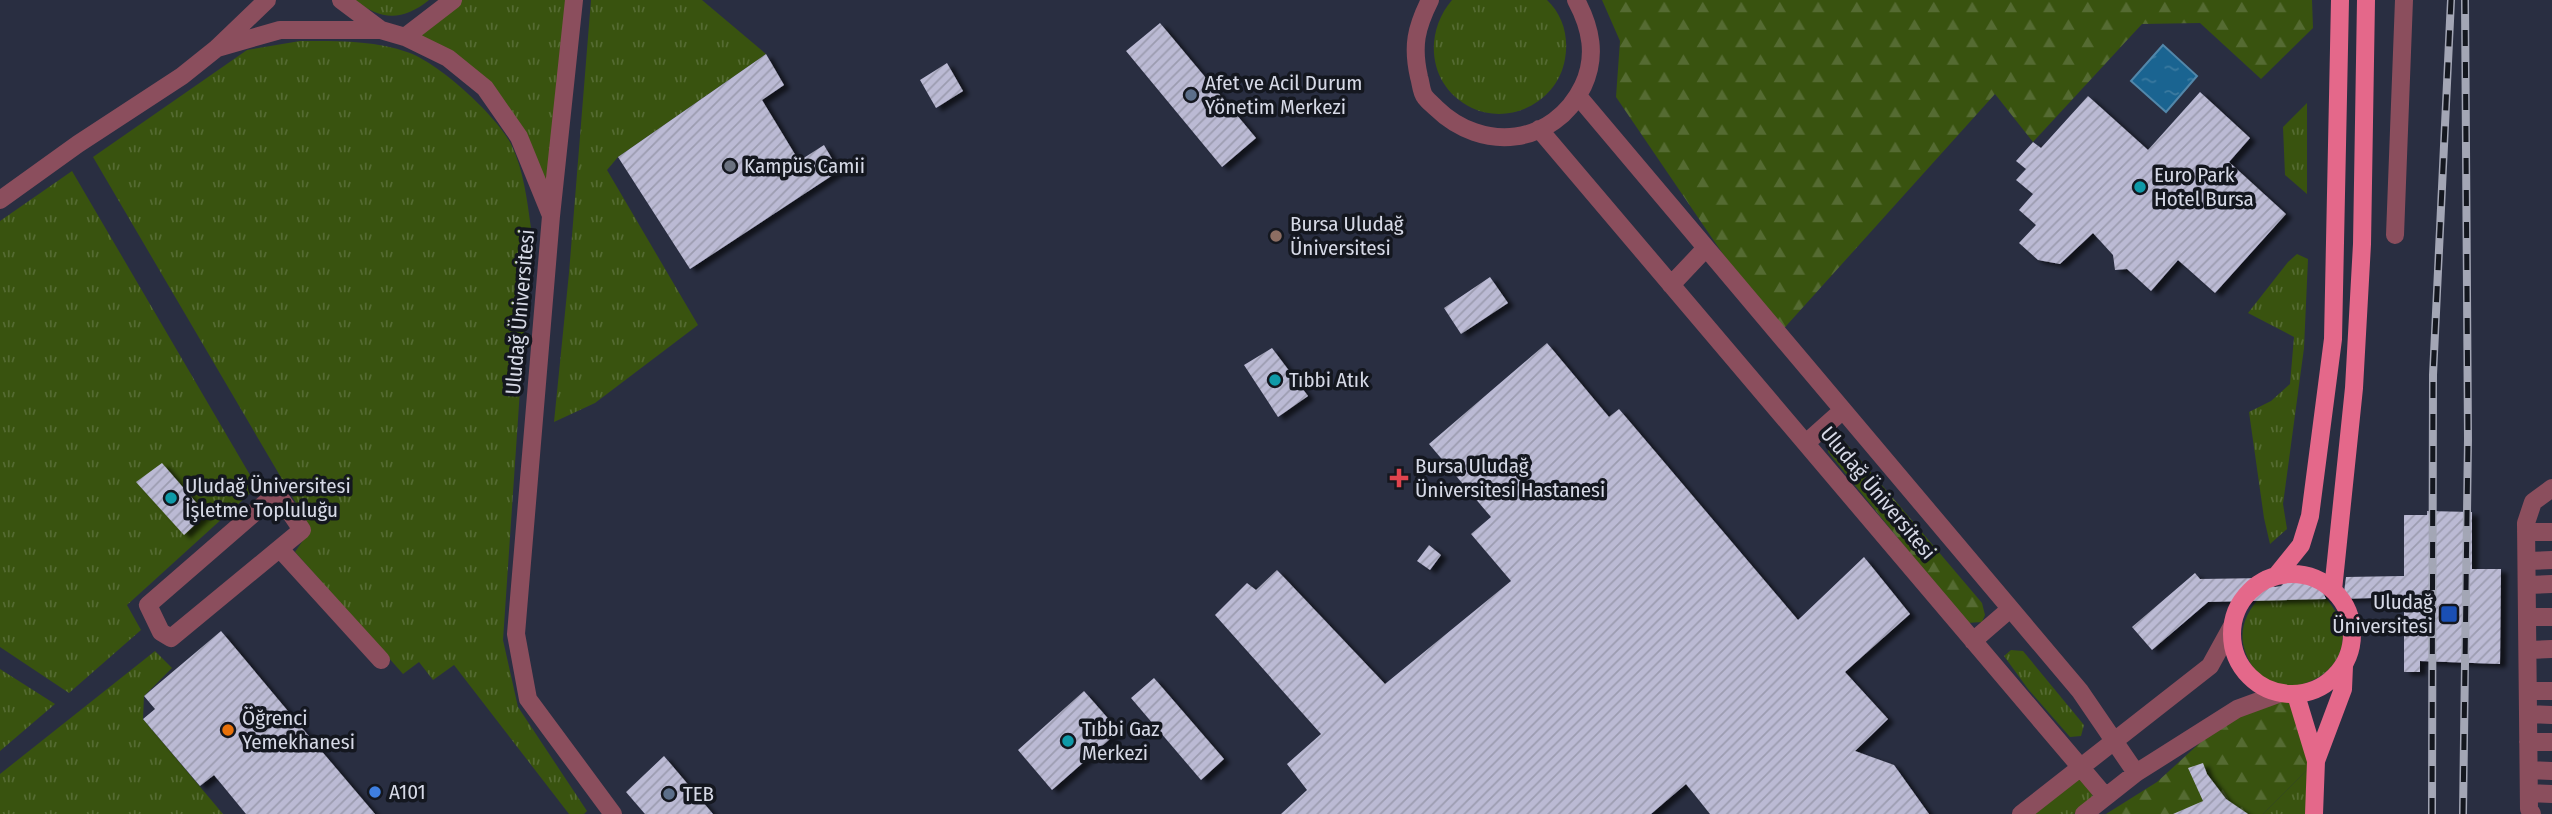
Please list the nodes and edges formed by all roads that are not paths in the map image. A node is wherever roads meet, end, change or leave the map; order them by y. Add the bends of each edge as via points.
1 (267, 0) edge
2 (341, 0) edge
3 (453, 0) edge
4 (574, 0) edge
5 (1430, 0) edge
6 (1576, 0) edge
7 (2340, 0) edge
8 (2366, 0) edge
9 (2404, 0) edge
10 (382, 30) junction
11 (405, 37) junction
12 (217, 48) junction
13 (1578, 96) junction
14 (1539, 130) junction
15 (0, 200) edge
16 (551, 216) junction
17 (2395, 235) dead end
18 (1705, 249) junction
19 (1671, 285) junction
20 (1843, 410) junction
21 (1806, 443) junction
22 (2552, 488) edge
23 (2526, 532) junction
24 (2552, 532) edge
25 (279, 549) junction
26 (2552, 560) edge
27 (2527, 561) junction
28 (2276, 576) junction
29 (2552, 584) edge
30 (2527, 585) junction
31 (2333, 590) junction
32 (2010, 609) junction
33 (2527, 617) junction
34 (2552, 617) edge
35 (2232, 626) junction
36 (1973, 641) junction
37 (2552, 649) edge
38 (2528, 650) junction
39 (381, 660) dead end
40 (2344, 666) junction
41 (2528, 691) junction
42 (2552, 691) edge
43 (2287, 694) junction
44 (2528, 714) junction
45 (2552, 715) edge
46 (2114, 742) junction
47 (2529, 742) junction
48 (2552, 743) edge
49 (2316, 761) junction
50 (2081, 768) junction
51 (2529, 770) junction
52 (2552, 771) edge
53 (2136, 773) junction
54 (2529, 793) junction
55 (2552, 794) edge
56 (2105, 796) junction
57 (613, 814) edge
58 (2021, 814) edge
59 (2084, 814) edge
60 (2314, 814) edge
61 (2532, 814) edge

1 - 12 street, Uludağ Üniversitesi
2 - 10 street
3 - 11 street
4 - 16 street
5 - 14 street via 1414,45 1424,96 1457,126 1479,134 1516,137
6 - 13 street via 1592,42 1590,70
7 - 28 main road via 2333,339 2310,516 2301,545
8 - 31 main road via 2362,244 2354,388
9 - 17 street
10 - 11 street, Uludağ Üniversitesi
10 - 12 street, Uludağ Üniversitesi via 280,30
11 - 16 street, Uludağ Üniversitesi via 448,58 485,88 519,137
12 - 15 street, Uludağ Üniversitesi
13 - 14 street via 1562,116
13 - 18 street, Uludağ Üniversitesi
14 - 19 street, Uludağ Üniversitesi
16 - 57 street, Uludağ Üniversitesi via 516,634 528,699
18 - 19 street
18 - 20 street, Uludağ Üniversitesi
19 - 21 street, Uludağ Üniversitesi
20 - 21 street
20 - 32 street, Uludağ Üniversitesi
21 - 36 street, Uludağ Üniversitesi
22 - 23 street via 2533,502
23 - 24 street
23 - 27 street
25 - 25 street via 302,530 277,493 148,605 161,632 171,638
25 - 39 street
26 - 27 street
27 - 30 street
28 - 31 main road via 2306,575
28 - 35 main road via 2244,597
29 - 30 street
30 - 33 street
31 - 40 main road via 2346,606 2352,626 2352,647
32 - 36 street
32 - 46 street, Uludağ Üniversitesi via 2080,691
33 - 34 street
33 - 38 street
35 - 43 main road via 2232,644 2242,668 2261,687
35 - 46 street via 2210,666
36 - 50 street, Uludağ Üniversitesi
37 - 38 street
38 - 41 street
40 - 43 main road via 2314,691
40 - 49 main road via 2343,689
41 - 42 street
41 - 44 street
43 - 49 main road
43 - 53 street via 2236,709
44 - 45 street
44 - 47 street
46 - 50 street
46 - 53 street, Uludağ Üniversitesi
47 - 48 street
47 - 51 street
49 - 60 main road
50 - 56 street, Uludağ Üniversitesi
50 - 58 street
51 - 52 street
51 - 54 street
53 - 56 street
54 - 55 street
54 - 61 street
56 - 59 street

